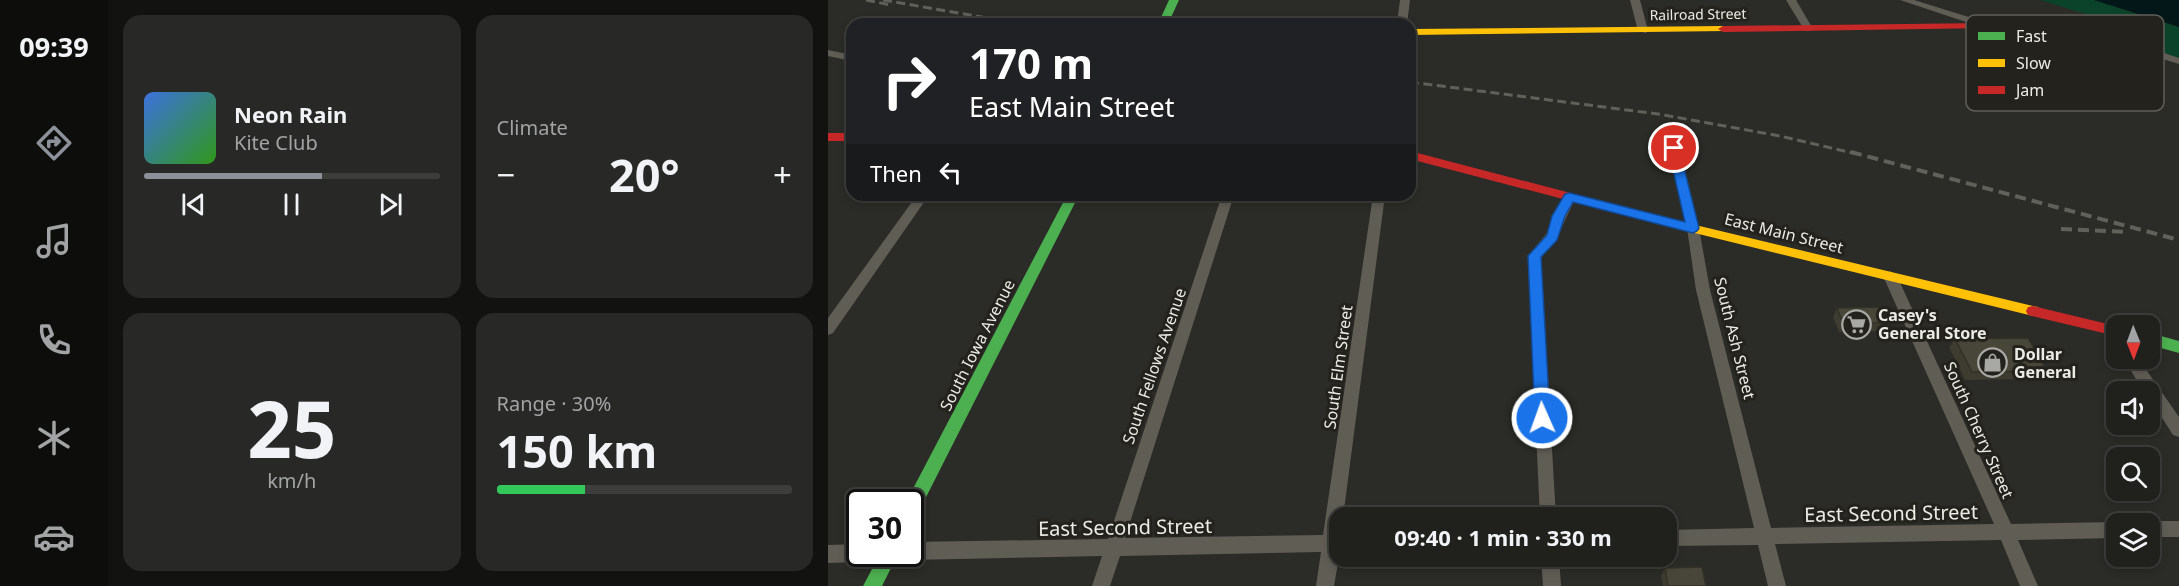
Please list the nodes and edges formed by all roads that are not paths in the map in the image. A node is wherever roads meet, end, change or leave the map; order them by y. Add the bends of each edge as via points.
1 (1174, 0) edge
2 (1405, 0) edge
3 (1635, 0) edge
4 (1791, 0) edge
5 (1905, 0) edge
6 (1166, 18) edge
7 (1403, 18) edge
8 (1966, 19) edge
9 (1966, 26) edge
10 (1808, 29) junction
11 (1643, 31) junction
12 (1416, 32) edge
13 (828, 52) edge
14 (846, 56) edge
15 (2164, 56) edge
16 (2179, 61) edge
17 (846, 136) edge
18 (828, 137) edge
19 (1674, 148) dead end
20 (1416, 157) edge
21 (1570, 197) junction
22 (919, 201) edge
23 (1070, 201) edge
24 (1226, 201) edge
25 (1378, 201) edge
26 (1693, 228) junction
27 (1890, 276) junction
28 (828, 329) edge
29 (2106, 331) edge
30 (2160, 342) edge
31 (2179, 348) edge
32 (2137, 369) edge
33 (2179, 430) edge
34 (921, 489) edge
35 (1340, 507) edge
36 (1547, 507) edge
37 (2160, 529) edge
38 (2179, 529) edge
39 (2106, 530) edge
40 (2005, 533) junction
41 (1765, 536) junction
42 (1677, 538) edge
43 (1329, 543) edge
44 (1113, 549) junction
45 (924, 551) edge
46 (846, 553) edge
47 (828, 554) edge
48 (882, 567) edge
49 (1329, 567) edge
50 (1551, 567) edge
51 (872, 586) edge
52 (1101, 586) edge
53 (1325, 586) edge
54 (1552, 586) edge
55 (1777, 586) edge
56 (2029, 586) edge

1 - 6 main road
2 - 7 street
3 - 11 street
4 - 10 street
5 - 8 street
9 - 10 main road, Railroad Street
10 - 11 main road, Railroad Street
11 - 12 main road, Railroad Street
13 - 14 street
15 - 16 street
17 - 18 main road
19 - 26 street, South Ash Street
20 - 21 main road, East Main Street
21 - 26 main road, East Main Street
21 - 36 street via 1558,216 1552,237 1534,256
22 - 28 street
23 - 34 main road, South Iowa Avenue
24 - 44 street, South Fellows Avenue
25 - 35 street, South Elm Street
26 - 27 main road, East Main Street
26 - 41 street, South Ash Street via 1703,290
27 - 29 main road, East Main Street
27 - 40 street, South Cherry Street
30 - 31 main road
32 - 33 street
37 - 38 street
39 - 40 street, East Second Street
40 - 41 street, East Second Street
40 - 56 street, South Cherry Street
41 - 42 street, East Second Street
41 - 55 street, South Ash Street
43 - 44 street, East Second Street
44 - 45 street, East Second Street
44 - 52 street, South Fellows Avenue
46 - 47 street
48 - 51 main road
49 - 53 street, South Elm Street
50 - 54 street

